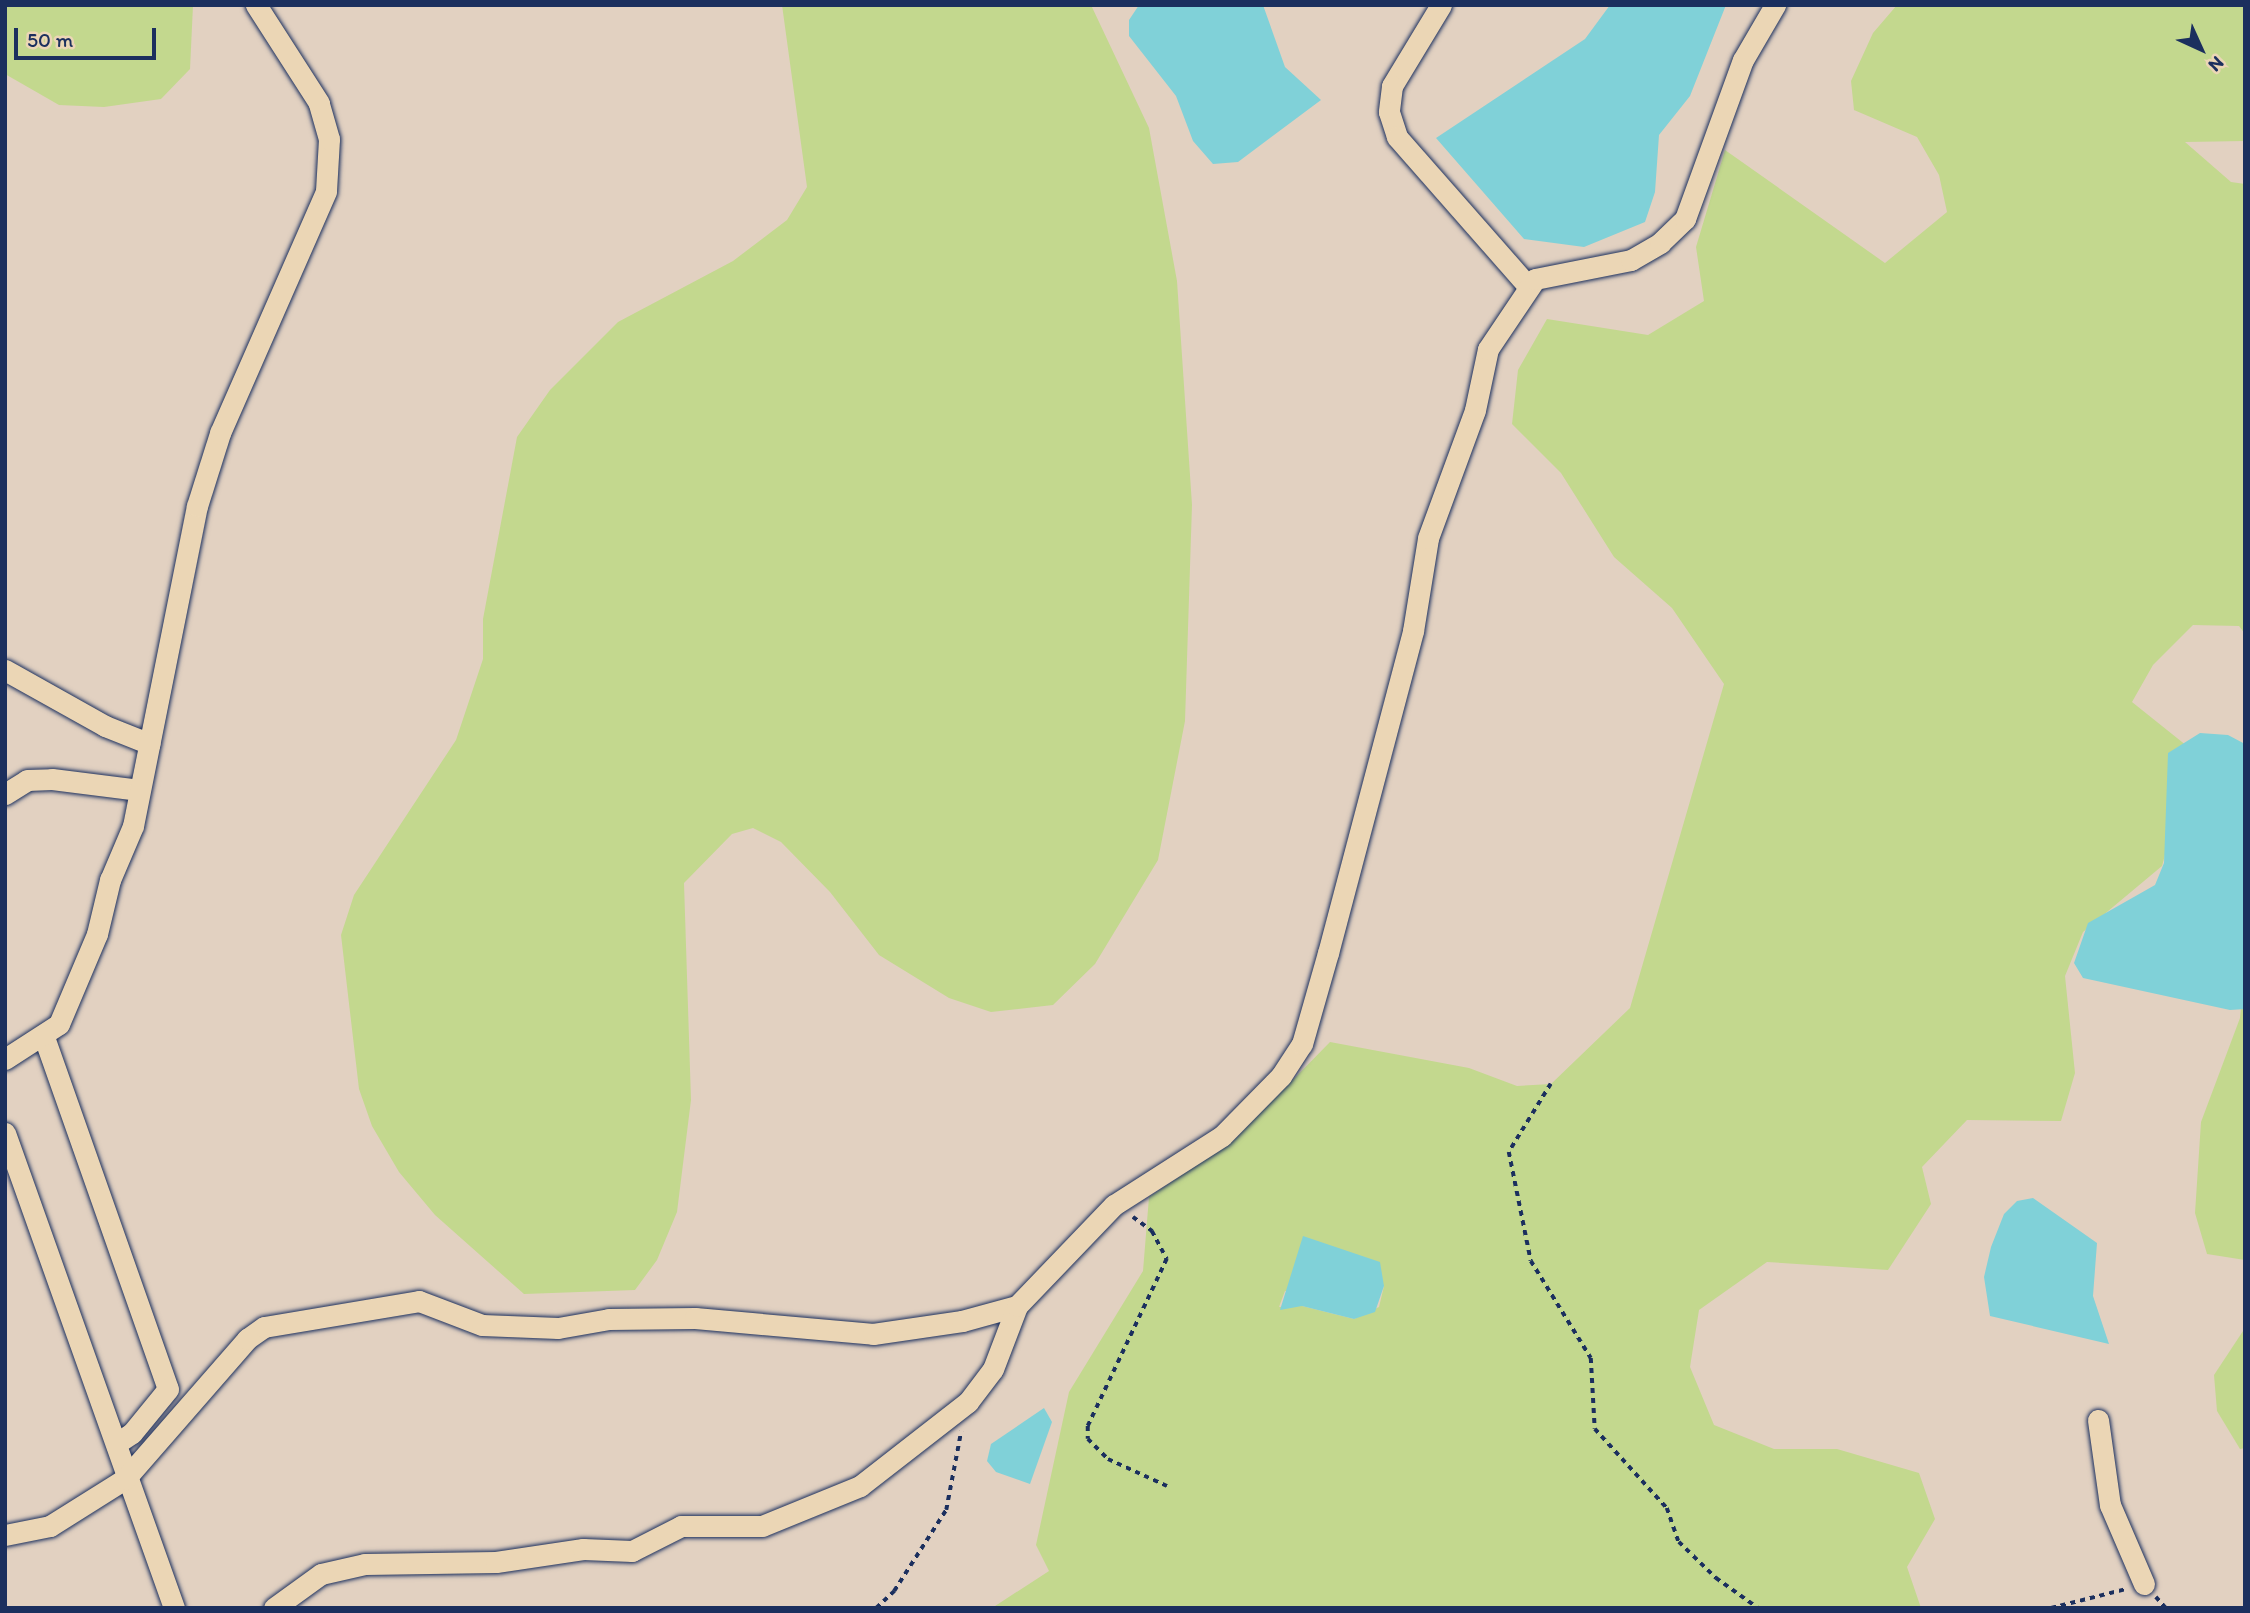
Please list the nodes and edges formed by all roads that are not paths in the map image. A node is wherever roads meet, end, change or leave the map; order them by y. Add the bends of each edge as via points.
1 (256, 5) edge
2 (1441, 5) edge
3 (1775, 5) edge
4 (1527, 285) junction
5 (5, 670) edge
6 (149, 744) junction
7 (139, 790) junction
8 (5, 794) edge
9 (44, 1037) junction
10 (5, 1059) edge
11 (5, 1133) edge
12 (1017, 1306) junction
13 (2098, 1420) dead end
14 (117, 1443) junction
15 (125, 1479) junction
16 (5, 1535) edge
17 (2144, 1584) road end
18 (174, 1608) edge
19 (274, 1608) edge

1 - 6 street via 319,103 329,139 326,191 220,433 197,506
2 - 4 street via 1392,86 1389,112 1397,136
3 - 4 street via 1743,60 1685,219 1660,243 1631,260 1550,272
4 - 12 street via 1488,349 1475,410 1428,538 1389,729 1302,1044 1281,1076 1222,1136 1114,1205
5 - 6 street via 105,726
6 - 7 street
7 - 8 street via 93,789 51,779 27,780
7 - 9 street via 133,826 110,880 97,934 59,1024
9 - 10 street
9 - 14 street via 168,1389 132,1433
11 - 14 street
12 - 15 street via 962,1321 873,1334 695,1318 609,1319 558,1328 482,1325 419,1301 383,1303 264,1327 229,1358
12 - 19 street via 993,1369 957,1412 860,1486 762,1526 681,1526 632,1552 583,1549 496,1562 365,1564 321,1574
13 - 17 street via 2110,1506
14 - 15 street
15 - 16 street via 50,1525
15 - 18 street

